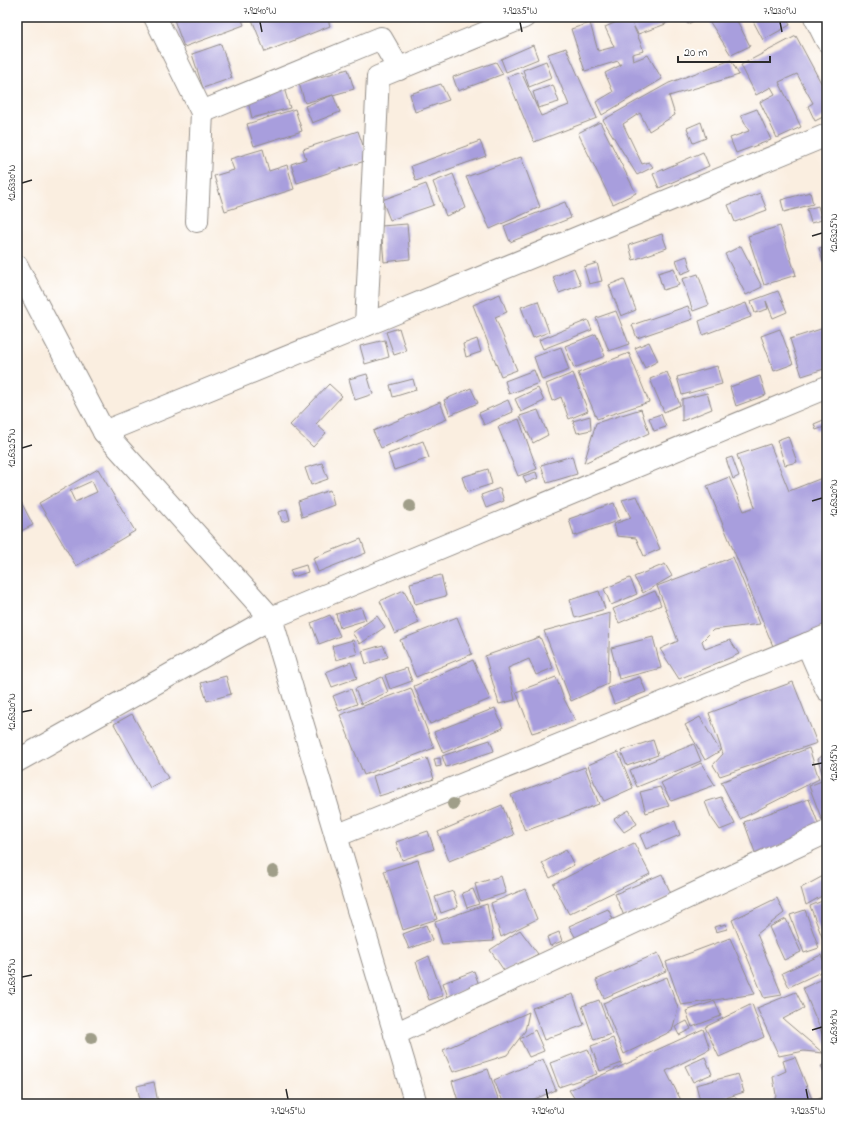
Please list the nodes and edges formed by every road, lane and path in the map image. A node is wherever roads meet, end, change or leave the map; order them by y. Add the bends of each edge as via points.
1 (155, 17) edge
2 (524, 17) edge
3 (815, 17) edge
4 (827, 41) edge
5 (399, 69) junction
6 (202, 112) junction
7 (827, 135) edge
8 (197, 221) dead end
9 (17, 266) edge
10 (366, 325) junction
11 (827, 387) edge
12 (104, 432) junction
13 (271, 618) junction
14 (827, 636) edge
15 (807, 644) junction
16 (827, 690) edge
17 (17, 760) edge
18 (827, 832) edge
19 (336, 836) junction
20 (395, 1034) junction
21 (416, 1104) edge

1 - 6 street
2 - 5 street
3 - 4 street
5 - 6 street via 381,38
5 - 10 street via 378,77
6 - 8 street
7 - 10 street
9 - 12 street
10 - 12 street
11 - 13 street
12 - 13 street
13 - 17 street
13 - 19 street
14 - 15 street
15 - 16 street
15 - 19 street
18 - 20 street
19 - 20 street
20 - 21 street

